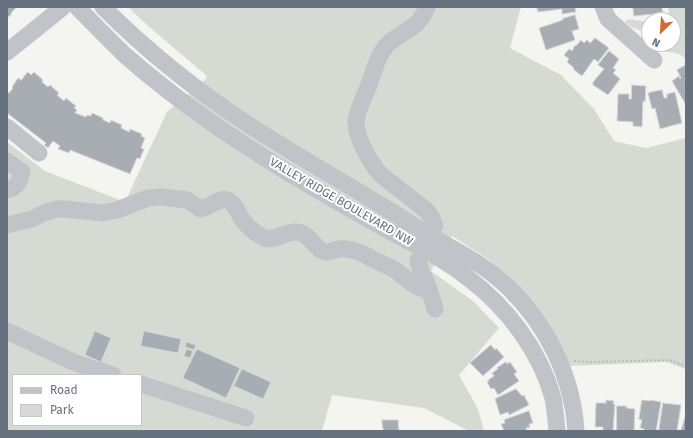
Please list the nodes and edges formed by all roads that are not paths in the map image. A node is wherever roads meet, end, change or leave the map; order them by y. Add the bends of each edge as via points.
1 (63, 7) edge
2 (77, 7) edge
3 (103, 7) edge
4 (427, 7) edge
5 (603, 7) edge
6 (7, 52) edge
7 (654, 60) dead end
8 (7, 127) edge
9 (39, 153) dead end
10 (7, 162) edge
11 (7, 190) edge
12 (7, 225) edge
13 (435, 226) dead end
14 (418, 260) dead end
15 (429, 289) junction
16 (435, 309) dead end
17 (7, 331) edge
18 (110, 374) edge
19 (142, 384) edge
20 (246, 418) dead end
21 (557, 431) edge
22 (576, 431) edge

1 - 6 street
2 - 21 street, VALLEY RIDGE BOULEVARD NW via 149,75 235,139 318,190 442,260 488,294 514,324 538,359 553,399
3 - 22 street, VALLEY RIDGE BOULEVARD NW via 169,67 244,122 471,258 496,276 524,305 554,350 568,387
4 - 13 street via 423,18 388,44 382,53 356,122 358,136 374,167 427,211
5 - 7 street via 608,19
8 - 9 street
10 - 11 street via 22,172 20,182
12 - 15 street via 57,209 102,213 148,198 187,200 202,209 221,199 228,200 245,224 263,238 269,239 294,231 302,232 324,252 339,248 363,254 399,272 410,282
14 - 15 street
15 - 16 street
17 - 18 street via 73,362
19 - 20 street

